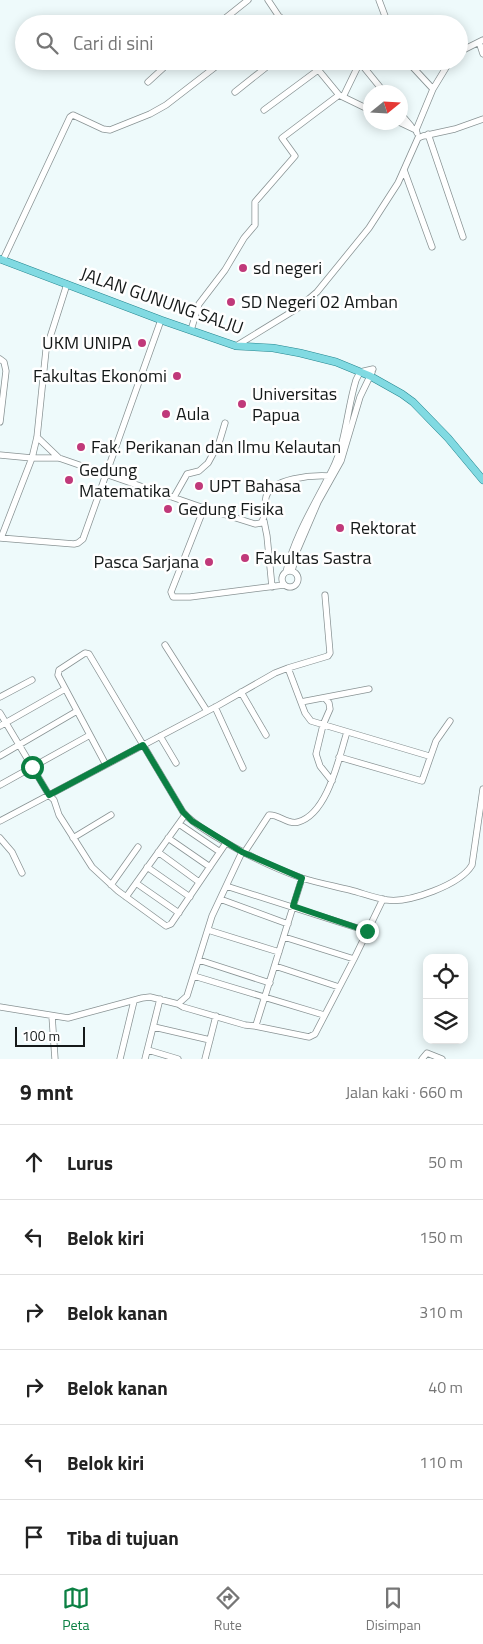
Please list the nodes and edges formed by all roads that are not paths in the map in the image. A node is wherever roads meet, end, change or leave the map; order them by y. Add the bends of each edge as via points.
1 (248, 0) edge
2 (268, 0) edge
3 (378, 0) edge
4 (229, 15) edge
5 (279, 15) edge
6 (384, 15) edge
7 (481, 41) edge
8 (468, 48) edge
9 (483, 54) edge
10 (161, 70) edge
11 (211, 70) edge
12 (263, 70) edge
13 (318, 70) joint
14 (356, 70) edge
15 (366, 70) edge
16 (415, 70) edge
17 (445, 70) edge
18 (148, 82) dead end
19 (378, 85) edge
20 (433, 89) junction
21 (235, 92) dead end
22 (341, 96) junction
23 (363, 107) edge
24 (264, 110) dead end
25 (483, 118) edge
26 (408, 122) edge
27 (408, 126) edge
28 (414, 129) junction
29 (428, 134) junction
30 (420, 137) junction
31 (404, 170) junction
32 (463, 237) dead end
33 (432, 247) dead end
34 (1, 259) edge
35 (67, 284) junction
36 (161, 320) junction
37 (192, 330) junction
38 (236, 346) junction
39 (0, 359) edge
40 (360, 372) junction
41 (370, 376) junction
42 (0, 422) edge
43 (225, 422) dead end
44 (37, 438) junction
45 (0, 455) edge
46 (32, 458) junction
47 (59, 458) junction
48 (106, 475) junction
49 (315, 477) junction
50 (330, 477) junction
51 (483, 480) edge
52 (324, 486) junction
53 (174, 497) junction
54 (204, 508) junction
55 (264, 521) junction
56 (1, 538) edge
57 (289, 572) junction
58 (284, 585) junction
59 (272, 587) junction
60 (325, 595) dead end
61 (165, 645) dead end
62 (288, 668) junction
63 (32, 680) dead end
64 (65, 689) junction
65 (369, 689) dead end
66 (241, 692) junction
67 (0, 697) edge
68 (324, 698) junction
69 (301, 702) junction
70 (214, 707) junction
71 (77, 711) junction
72 (207, 711) junction
73 (0, 713) edge
74 (450, 721) dead end
75 (3, 725) edge
76 (323, 725) junction
77 (347, 732) junction
78 (90, 735) junction
79 (266, 735) dead end
80 (160, 736) junction
81 (18, 744) junction
82 (143, 745) junction
83 (0, 756) edge
84 (429, 756) junction
85 (339, 757) junction
86 (176, 763) dead end
87 (106, 765) junction
88 (32, 767) junction
89 (243, 768) dead end
90 (332, 781) junction
91 (0, 785) edge
92 (483, 789) edge
93 (49, 795) junction
94 (111, 815) dead end
95 (185, 815) junction
96 (0, 821) edge
97 (178, 824) junction
98 (0, 838) edge
99 (73, 838) junction
100 (168, 838) junction
101 (226, 843) junction
102 (138, 847) dead end
103 (158, 852) junction
104 (220, 852) junction
105 (243, 853) junction
106 (210, 867) junction
107 (147, 868) junction
108 (22, 873) dead end
109 (302, 878) junction
110 (199, 882) junction
111 (136, 883) junction
112 (111, 886) junction
113 (226, 886) junction
114 (126, 897) junction
115 (190, 897) junction
116 (220, 899) junction
117 (383, 899) junction
118 (293, 906) junction
119 (179, 913) junction
120 (288, 924) junction
121 (208, 930) junction
122 (367, 931) junction
123 (284, 937) junction
124 (279, 952) junction
125 (354, 959) junction
126 (198, 960) junction
127 (275, 966) junction
128 (194, 976) junction
129 (270, 982) junction
130 (339, 987) junction
131 (266, 996) junction
132 (160, 999) junction
133 (134, 1001) junction
134 (178, 1004) junction
135 (0, 1007) edge
136 (324, 1014) junction
137 (52, 1016) junction
138 (216, 1016) junction
139 (255, 1026) junction
140 (154, 1027) junction
141 (210, 1040) junction
142 (148, 1050) junction
143 (55, 1059) edge
144 (120, 1059) edge
145 (145, 1059) edge
146 (178, 1059) edge
147 (205, 1059) edge
148 (422, 1059) edge
149 (442, 1059) edge

1 - 4 street
2 - 5 street
3 - 6 street
7 - 8 street
7 - 9 street
10 - 18 street
11 - 34 street via 166,105 110,130 70,117
12 - 21 street
13 - 22 street
13 - 24 street
14 - 22 street
15 - 19 street
16 - 20 street
17 - 20 street
20 - 28 street
22 - 23 street
22 - 37 street via 282,138 295,156 255,202 255,226 199,304
25 - 29 street via 455,129
26 - 28 street
27 - 28 street
28 - 30 street
29 - 30 street
29 - 32 street
30 - 31 street
31 - 33 street
31 - 38 street via 370,228 317,292 298,308
34 - 35 main road, JALAN GUNUNG SALJU
35 - 36 main road, JALAN GUNUNG SALJU
35 - 44 street via 46,350
36 - 37 main road, JALAN GUNUNG SALJU
36 - 48 street
37 - 38 main road, JALAN GUNUNG SALJU
38 - 40 main road, JALAN GUNUNG SALJU via 300,353
39 - 42 street via 6,371
40 - 41 main road, JALAN GUNUNG SALJU
40 - 50 street
41 - 50 street via 360,397 341,461
41 - 51 main road, JALAN GUNUNG SALJU via 413,402
43 - 53 street via 219,443 208,463 199,472 188,474
44 - 46 street
44 - 47 street
45 - 46 street
46 - 47 street
46 - 56 street
47 - 48 street
48 - 53 street
48 - 56 street via 83,539 78,543
49 - 50 street
49 - 52 street
49 - 55 street via 282,482 271,488 266,496
50 - 52 street
52 - 57 street via 297,545
53 - 54 street
54 - 55 street via 255,524
54 - 59 street via 172,596 190,597
55 - 59 street
57 - 58 street via 282,578
57 - 58 street via 298,576 298,584 292,588
58 - 59 street
60 - 62 street via 329,655
61 - 72 street
62 - 66 street
62 - 69 street
63 - 67 street
64 - 71 street
64 - 75 street
64 - 82 street via 59,670 89,654
65 - 68 street
66 - 70 street
66 - 79 street
68 - 69 street
68 - 76 street via 330,706
69 - 76 street via 308,718
70 - 72 street
70 - 89 street
71 - 78 street
71 - 81 street
72 - 80 street
73 - 75 street
74 - 84 street
75 - 81 street
76 - 77 street
76 - 90 street via 316,754 320,766
77 - 84 street
77 - 85 street
78 - 87 street
78 - 88 street
80 - 82 street
80 - 86 street
81 - 83 street
81 - 88 street
82 - 87 street
82 - 95 street
84 - 85 street via 422,781
85 - 90 street
87 - 93 street
88 - 91 street
88 - 93 street
90 - 105 street via 322,801 304,820 290,822 269,815
92 - 117 street via 470,869 454,882 429,892 400,899
93 - 96 street
93 - 99 street
94 - 99 street
95 - 97 street
95 - 101 street
97 - 100 street
97 - 104 street
98 - 108 street via 12,852
99 - 112 street via 86,860
100 - 103 street
100 - 106 street
101 - 104 street
101 - 105 street
102 - 112 street
103 - 107 street
103 - 110 street
104 - 106 street
105 - 109 street
105 - 113 street
106 - 110 street
107 - 111 street
107 - 115 street
109 - 117 street
109 - 118 street
110 - 115 street
111 - 114 street
111 - 119 street
112 - 114 street
113 - 116 street
113 - 118 street
114 - 119 street via 167,926
115 - 119 street
116 - 120 street
116 - 121 street
117 - 122 street
118 - 120 street
118 - 122 street
120 - 123 street
121 - 124 street
121 - 126 street
122 - 125 street
123 - 124 street
123 - 125 street
124 - 127 street
125 - 130 street
126 - 128 street
126 - 129 street
127 - 129 street
127 - 130 street
128 - 131 street
128 - 134 street via 187,996
129 - 131 street
130 - 136 street
131 - 136 street
131 - 139 street
132 - 133 street
132 - 134 street
132 - 140 street
133 - 137 street via 68,1018
133 - 144 street
134 - 138 street
135 - 137 street
136 - 139 street via 316,1032 310,1037
137 - 143 street
138 - 139 street
138 - 141 street
140 - 141 street
140 - 142 street
141 - 147 street
142 - 145 street
142 - 146 street
148 - 149 street via 428,1053

